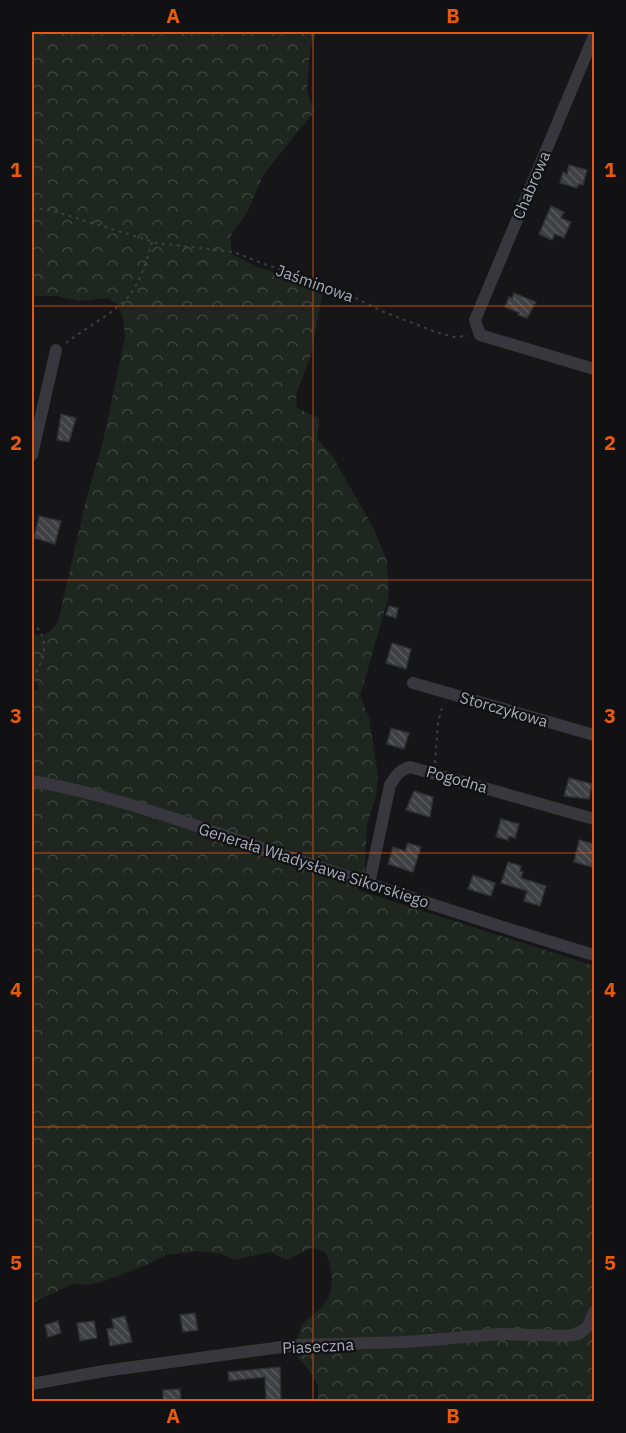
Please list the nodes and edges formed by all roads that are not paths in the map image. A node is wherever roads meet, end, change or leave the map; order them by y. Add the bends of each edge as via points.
1 (594, 36) edge
2 (56, 350) road end
3 (594, 369) edge
4 (32, 455) edge
5 (413, 683) dead end
6 (594, 735) edge
7 (32, 781) edge
8 (594, 819) edge
9 (369, 884) junction
10 (594, 955) edge
11 (594, 1312) edge
12 (32, 1384) edge

1 - 3 street, Chabrowa via 475,320 480,335
2 - 4 street
5 - 6 street, Storczykowa
7 - 9 street, Generała Władysława Sikorskiego via 123,801
8 - 9 street, Pogodna via 410,766 396,774 390,785
9 - 10 street, Generała Władysława Sikorskiego
11 - 12 street, Piaseczna via 579,1334 565,1336 502,1335 296,1345

